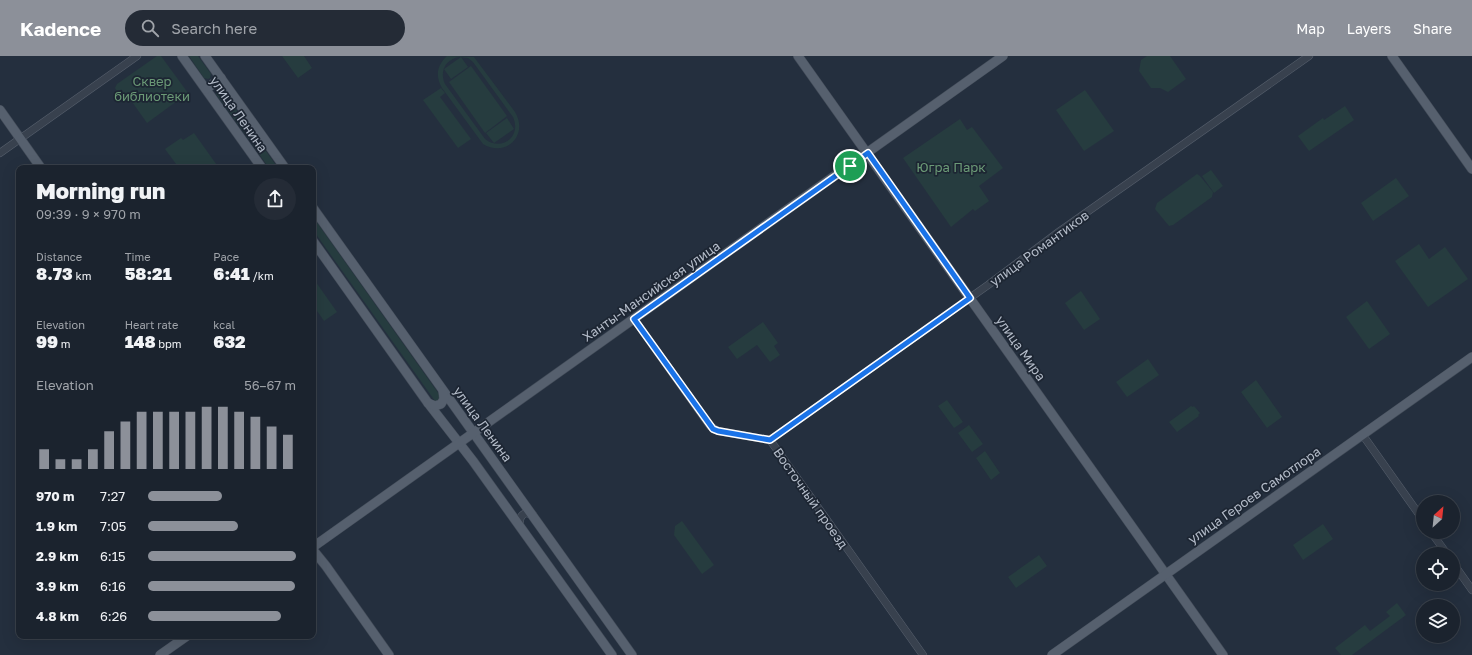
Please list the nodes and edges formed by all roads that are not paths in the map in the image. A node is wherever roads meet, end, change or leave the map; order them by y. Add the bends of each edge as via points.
1 (137, 56) edge
2 (182, 56) edge
3 (205, 56) edge
4 (798, 56) edge
5 (1003, 56) edge
6 (1309, 56) edge
7 (1392, 56) edge
8 (221, 78) junction
9 (206, 89) junction
10 (0, 110) edge
11 (20, 139) junction
12 (0, 153) edge
13 (868, 153) junction
14 (39, 165) edge
15 (260, 165) edge
16 (283, 165) edge
17 (1472, 169) edge
18 (316, 212) edge
19 (316, 245) edge
20 (970, 298) junction
21 (634, 319) junction
22 (1472, 357) edge
23 (443, 391) junction
24 (428, 403) junction
25 (473, 433) junction
26 (1362, 434) junction
27 (770, 440) junction
28 (459, 443) junction
29 (1416, 510) edge
30 (533, 515) junction
31 (520, 526) junction
32 (316, 547) edge
33 (316, 553) edge
34 (1460, 573) edge
35 (1166, 574) junction
36 (1472, 590) edge
37 (183, 639) edge
38 (160, 655) edge
39 (389, 655) edge
40 (612, 655) edge
41 (632, 655) edge
42 (923, 655) edge
43 (1052, 655) edge
44 (1224, 655) edge

1 - 11 street
2 - 9 main road, улица Ленина
3 - 8 main road, улица Ленина
4 - 13 main road, улица Мира
5 - 13 main road, Ханты-Мансийская улица
6 - 20 street, улица Романтиков via 1060,231
7 - 17 main road
8 - 9 main road
8 - 16 main road, улица Ленина
9 - 15 main road, улица Ленина
10 - 11 main road
11 - 12 street
11 - 14 main road
13 - 20 main road, улица Мира
13 - 21 main road, Ханты-Мансийская улица
18 - 23 main road, улица Ленина
19 - 24 main road
20 - 27 street, улица Романтиков
20 - 35 main road, улица Мира
21 - 25 main road, Ханты-Мансийская улица
21 - 27 street, Восточный проезд via 710,426 718,431
22 - 26 main road, улица Героев Самотлора
23 - 24 main road via 444,400 441,404 435,406
23 - 25 main road, улица Ленина
24 - 28 main road
25 - 28 main road, Ханты-Мансийская улица
25 - 30 main road, улица Ленина
26 - 29 street
26 - 35 main road, улица Героев Самотлора
27 - 42 street, Восточный проезд
28 - 31 main road
28 - 32 main road, Ханты-Мансийская улица
30 - 31 street via 524,514 520,519
30 - 41 main road, улица Ленина
31 - 40 main road
33 - 39 main road
34 - 36 street
35 - 43 main road, улица Героев Самотлора
35 - 44 main road, улица Мира
37 - 38 main road

